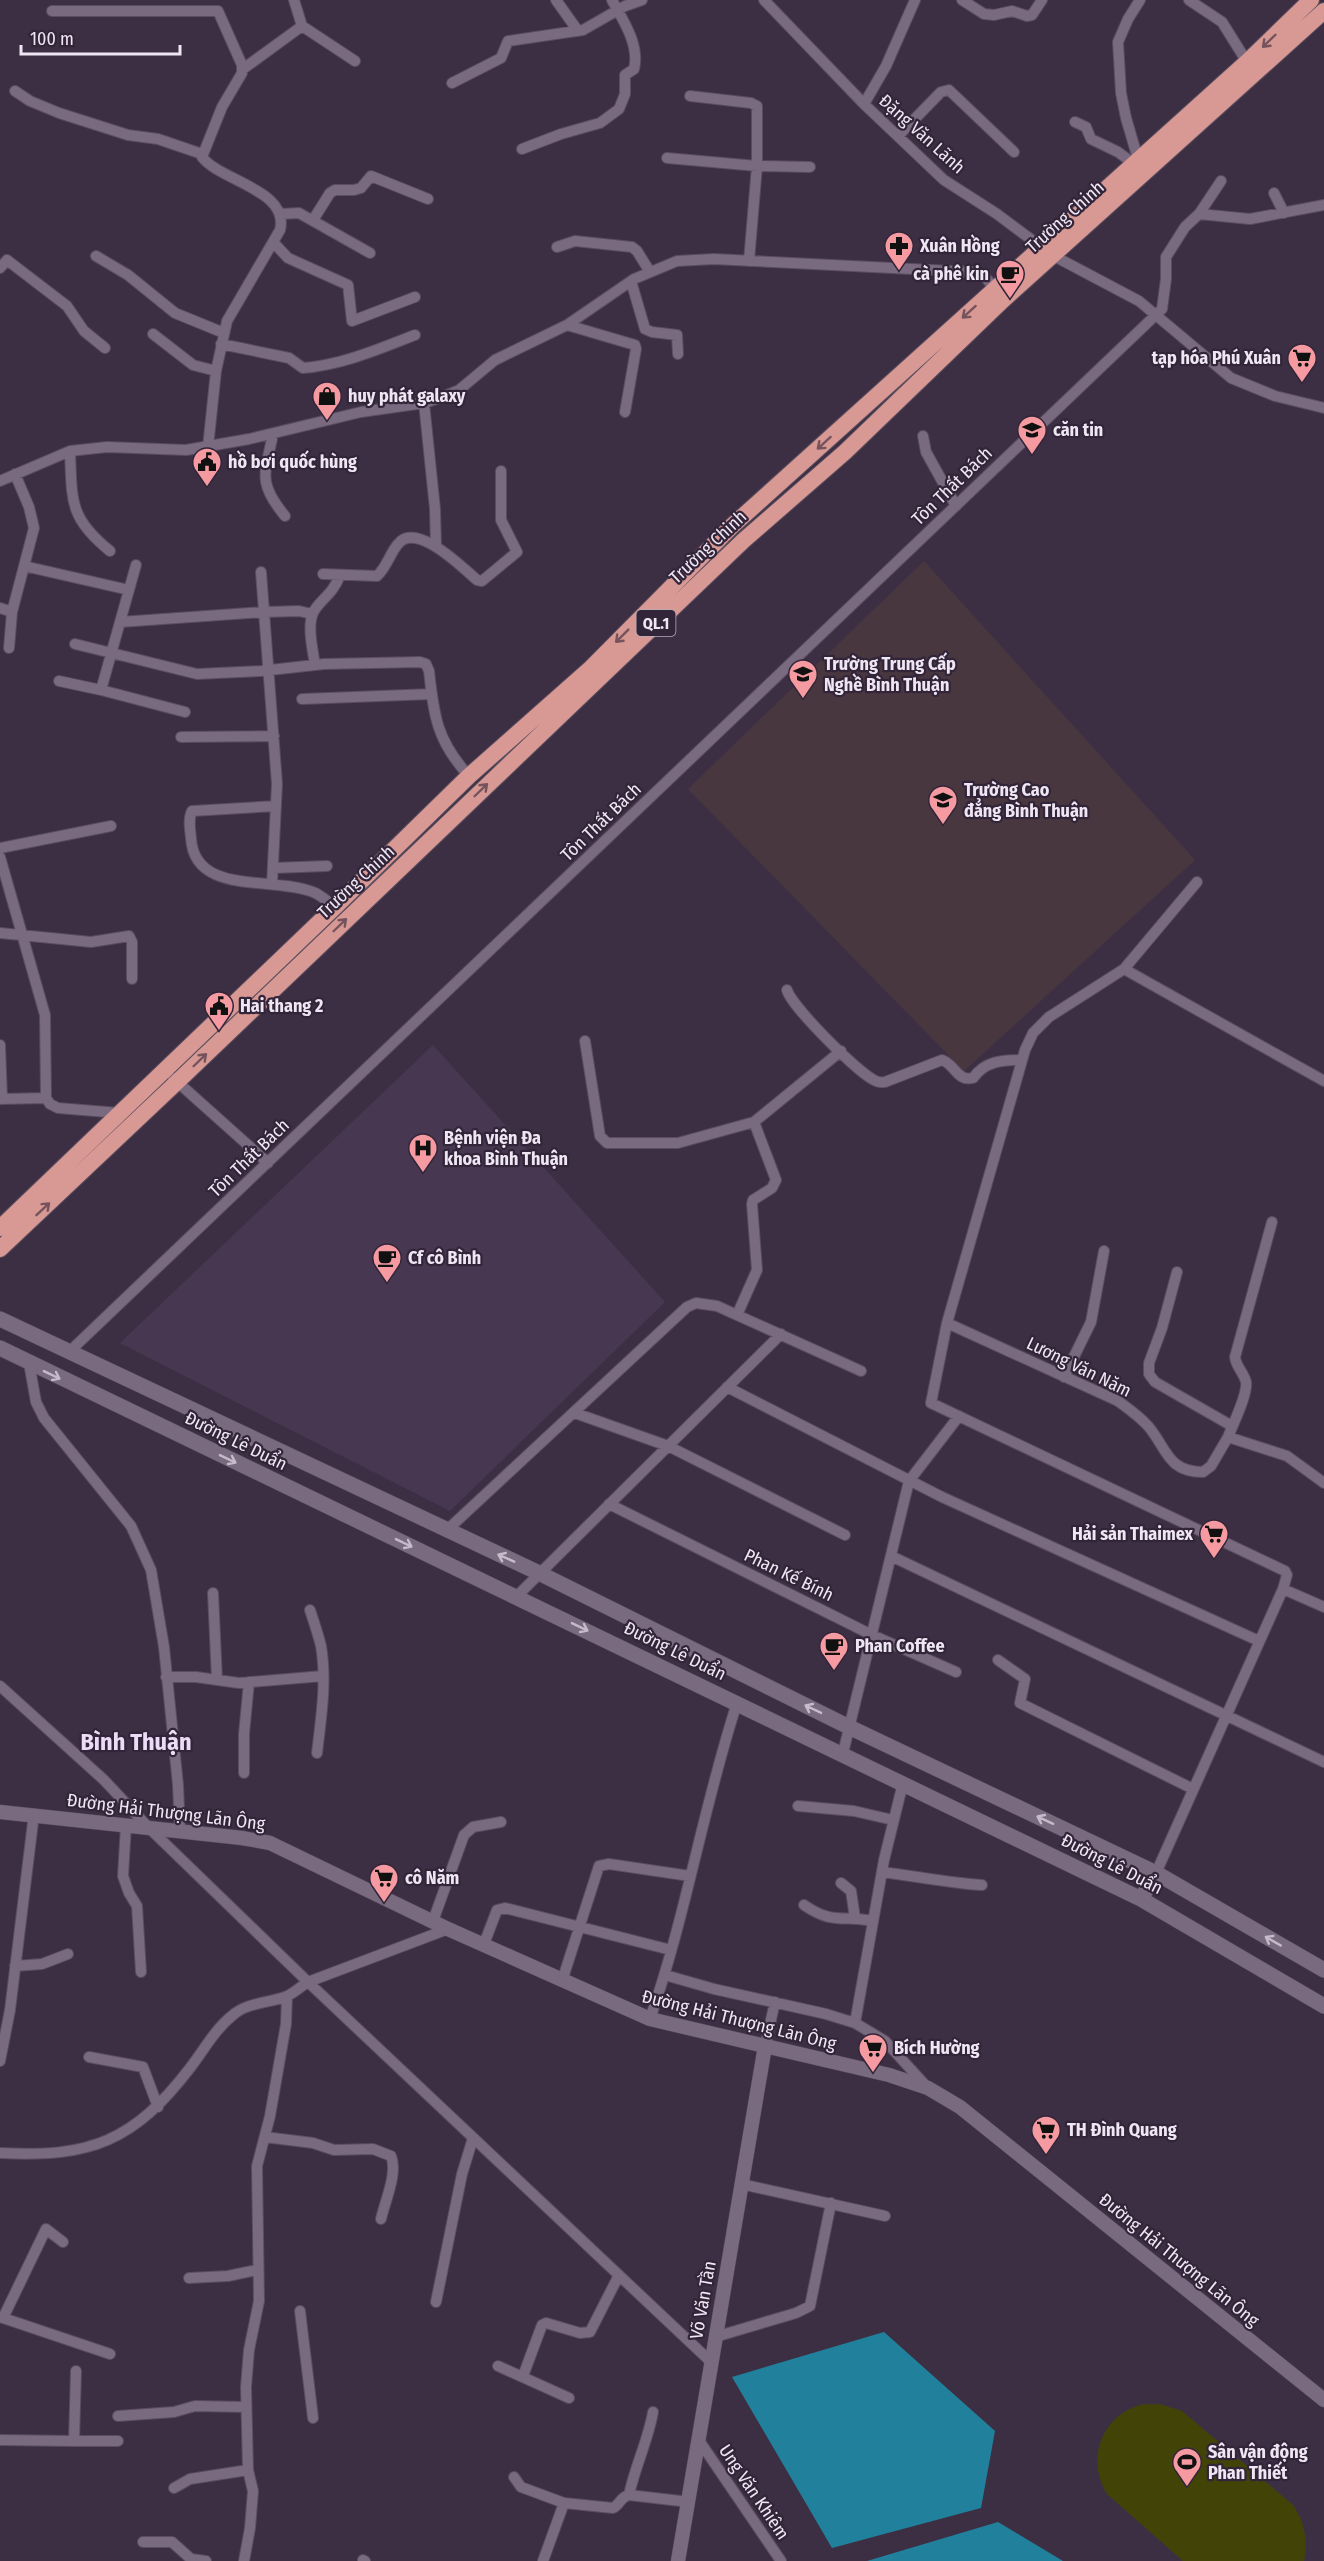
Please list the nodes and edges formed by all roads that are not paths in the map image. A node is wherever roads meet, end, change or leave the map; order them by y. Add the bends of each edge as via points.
1 (294, 0) edge
2 (556, 0) edge
3 (642, 0) edge
4 (764, 0) edge
5 (915, 0) edge
6 (962, 0) edge
7 (1042, 0) edge
8 (1140, 0) edge
9 (1189, 0) edge
10 (1311, 0) edge
11 (615, 5) edge
12 (1324, 11) edge
13 (52, 12) dead end
14 (302, 26) junction
15 (578, 31) junction
16 (355, 61) dead end
17 (1247, 62) junction
18 (243, 69) junction
19 (452, 83) dead end
20 (15, 91) dead end
21 (690, 96) dead end
22 (864, 104) junction
23 (1075, 122) dead end
24 (898, 136) junction
25 (522, 149) dead end
26 (1014, 152) dead end
27 (202, 154) junction
28 (667, 158) dead end
29 (1136, 162) junction
30 (757, 166) junction
31 (810, 167) dead end
32 (1221, 182) dead end
33 (1274, 193) dead end
34 (428, 200) dead end
35 (1324, 205) edge
36 (1284, 213) junction
37 (281, 214) junction
38 (1199, 214) junction
39 (313, 220) junction
40 (273, 242) junction
41 (557, 247) dead end
42 (1048, 250) junction
43 (370, 253) dead end
44 (96, 256) dead end
45 (749, 261) junction
46 (0, 268) edge
47 (650, 272) junction
48 (631, 281) junction
49 (1000, 294) junction
50 (415, 297) dead end
51 (1155, 316) junction
52 (567, 325) junction
53 (645, 329) junction
54 (153, 334) dead end
55 (415, 335) dead end
56 (223, 338) junction
57 (635, 345) junction
58 (105, 348) dead end
59 (678, 354) dead end
60 (216, 371) junction
61 (424, 403) junction
62 (1324, 408) edge
63 (625, 412) dead end
64 (273, 434) junction
65 (923, 436) dead end
66 (207, 447) junction
67 (70, 451) junction
68 (501, 471) dead end
69 (15, 474) junction
70 (0, 481) edge
71 (956, 506) junction
72 (285, 516) dead end
73 (436, 547) junction
74 (110, 551) dead end
75 (136, 565) dead end
76 (24, 566) junction
77 (261, 572) dead end
78 (323, 574) dead end
79 (340, 575) junction
80 (129, 590) junction
81 (0, 608) edge
82 (12, 612) junction
83 (264, 612) junction
84 (312, 614) junction
85 (120, 622) junction
86 (75, 644) dead end
87 (9, 648) dead end
88 (111, 653) junction
89 (315, 665) junction
90 (268, 670) junction
91 (59, 681) dead end
92 (101, 690) junction
93 (432, 694) junction
94 (302, 699) dead end
95 (185, 712) dead end
96 (274, 736) junction
97 (181, 737) dead end
98 (469, 776) junction
99 (276, 806) junction
100 (111, 826) dead end
101 (0, 848) edge
102 (0, 857) edge
103 (327, 866) dead end
104 (273, 868) junction
105 (1197, 882) dead end
106 (272, 884) junction
107 (335, 907) junction
108 (0, 933) edge
109 (22, 934) junction
110 (1125, 969) junction
111 (132, 979) dead end
112 (787, 990) dead end
113 (585, 1041) dead end
114 (0, 1045) edge
115 (841, 1051) junction
116 (1022, 1060) junction
117 (165, 1069) junction
118 (1324, 1081) edge
119 (177, 1082) junction
120 (46, 1098) junction
121 (1, 1099) edge
122 (119, 1113) junction
123 (754, 1122) junction
124 (268, 1163) junction
125 (1272, 1222) dead end
126 (0, 1228) edge
127 (0, 1249) edge
128 (1104, 1251) dead end
129 (1177, 1272) dead end
130 (737, 1315) junction
131 (0, 1319) edge
132 (947, 1323) junction
133 (781, 1334) junction
134 (0, 1348) edge
135 (69, 1352) junction
136 (29, 1364) junction
137 (861, 1371) dead end
138 (1064, 1377) junction
139 (726, 1387) junction
140 (575, 1413) junction
141 (959, 1416) junction
142 (1230, 1431) junction
143 (668, 1446) junction
144 (909, 1481) junction
145 (1324, 1483) edge
146 (609, 1504) junction
147 (446, 1531) junction
148 (845, 1534) dead end
149 (891, 1556) junction
150 (539, 1573) junction
151 (1282, 1589) junction
152 (213, 1593) dead end
153 (516, 1597) junction
154 (1324, 1607) edge
155 (310, 1610) dead end
156 (872, 1635) junction
157 (1259, 1641) junction
158 (998, 1660) dead end
159 (956, 1672) dead end
160 (323, 1676) junction
161 (166, 1677) junction
162 (217, 1680) junction
163 (249, 1682) junction
164 (0, 1686) edge
165 (737, 1703) junction
166 (1227, 1715) junction
167 (849, 1727) junction
168 (316, 1753) dead end
169 (843, 1753) junction
170 (1324, 1762) edge
171 (244, 1773) dead end
172 (903, 1783) junction
173 (1193, 1789) junction
174 (798, 1806) dead end
175 (0, 1812) edge
176 (34, 1814) junction
177 (893, 1820) junction
178 (501, 1822) dead end
179 (126, 1825) junction
180 (149, 1828) junction
181 (180, 1832) junction
182 (882, 1872) junction
183 (1156, 1873) junction
184 (690, 1876) junction
185 (841, 1883) dead end
186 (982, 1885) dead end
187 (1141, 1899) junction
188 (804, 1905) dead end
189 (855, 1918) junction
190 (433, 1921) junction
191 (872, 1921) junction
192 (579, 1928) junction
193 (448, 1929) junction
194 (484, 1944) junction
195 (672, 1950) junction
196 (68, 1954) dead end
197 (15, 1966) junction
198 (1324, 1970) edge
199 (141, 1972) dead end
200 (664, 1975) junction
201 (562, 1981) junction
202 (308, 1982) junction
203 (287, 1996) junction
204 (775, 2002) junction
205 (1324, 2006) edge
206 (650, 2019) junction
207 (855, 2023) junction
208 (765, 2046) junction
209 (89, 2057) dead end
210 (0, 2061) edge
211 (928, 2088) junction
212 (158, 2107) junction
213 (265, 2136) junction
214 (473, 2138) junction
215 (0, 2153) edge
216 (741, 2184) junction
217 (831, 2204) junction
218 (885, 2216) dead end
219 (381, 2219) dead end
220 (63, 2242) dead end
221 (257, 2270) junction
222 (619, 2275) junction
223 (189, 2278) dead end
224 (436, 2302) dead end
225 (300, 2311) dead end
226 (2, 2318) edge
227 (715, 2337) junction
228 (110, 2354) dead end
229 (711, 2361) junction
230 (498, 2366) dead end
231 (76, 2371) dead end
232 (523, 2376) junction
233 (569, 2398) dead end
234 (1324, 2400) edge
235 (246, 2407) junction
236 (653, 2412) dead end
237 (118, 2416) dead end
238 (313, 2418) dead end
239 (0, 2440) edge
240 (74, 2441) junction
241 (118, 2441) dead end
242 (700, 2442) junction
243 (248, 2470) junction
244 (514, 2476) dead end
245 (174, 2488) dead end
246 (629, 2495) junction
247 (689, 2502) junction
248 (564, 2503) junction
249 (143, 2542) dead end
250 (773, 2549) junction
251 (206, 2561) edge
252 (244, 2561) edge
253 (543, 2561) edge
254 (678, 2561) edge
255 (770, 2561) edge
256 (781, 2561) edge

1 - 14 street
2 - 15 street
3 - 11 street
4 - 22 street, Đặng Văn Lãnh
5 - 22 street via 886,66
6 - 7 street via 984,14 1012,11 1027,16
8 - 29 street via 1118,42 1121,93
9 - 17 street via 1222,22
10 -> 17 highway, Trường Chinh / QL.1
11 - 15 street
11 - 25 street via 632,40 636,64 625,75 625,94 619,109 600,123
12 - 42 highway, Trường Chinh / QL.1
13 - 18 street via 219,12
14 - 16 street
14 - 18 street
15 - 19 street via 508,41 501,58
17 - 29 highway, Trường Chinh / QL.1
18 - 27 street
20 - 27 street via 59,113
21 - 30 street via 757,106
22 - 24 street, Đặng Văn Lãnh
23 - 29 street via 1086,127 1091,139
24 - 26 street via 941,92 949,90
24 - 42 street, Đặng Văn Lãnh via 944,180
27 - 37 street via 204,160 260,193
28 - 30 street
29 - 42 highway, Trường Chinh / QL.1
30 - 31 street
30 - 45 street
32 - 38 street
33 - 36 street
34 - 39 street via 371,176 361,188 330,193
35 - 36 street
36 - 38 street via 1250,219
37 - 39 street via 299,213
37 - 40 street via 280,230
38 - 51 street via 1185,227 1166,257 1162,309
39 - 43 street
40 - 50 street via 288,258 348,285 352,321
40 - 56 street via 233,311
41 - 47 street via 575,240 632,247
42 - 49 highway, Trường Chinh / QL.1
42 - 51 street, Đặng Văn Lãnh via 1139,302
44 - 56 street via 129,275 175,313
45 - 47 street via 687,260
45 - 49 street via 972,272 985,277
46 - 58 street via 7,260 67,306 84,331
47 - 48 street
48 - 52 street
48 - 53 street
49 -> 98 highway, Trường Chinh / QL.1 via 732,526 591,668
119 -> 49 highway, Trường Chinh / QL.1 via 701,580 845,452
51 - 62 street, Đặng Văn Lãnh via 1244,385
51 - 71 street, Tôn Thất Bách
52 - 57 street
52 - 61 street via 495,360 459,390
53 - 57 street
53 - 59 street via 677,335
54 - 60 street via 193,365
55 - 56 street via 337,363 303,368 289,358
56 - 60 street
57 - 63 street
60 - 66 street
61 - 64 street via 361,412
61 - 73 street
64 - 66 street
64 - 72 street via 264,480 271,498
65 - 71 street via 926,452
66 - 67 street
67 - 69 street
67 - 74 street via 77,516 90,535
68 - 73 street via 501,520 517,552 480,581
69 - 70 street
69 - 76 street via 34,528
71 - 124 street, Tôn Thất Bách
73 - 79 street via 420,538 403,539 377,576
75 - 80 street
76 - 80 street
76 - 82 street
77 - 83 street
78 - 79 street
79 - 84 street via 333,591
80 - 85 street
81 - 82 street
82 - 87 street
83 - 84 street
83 - 85 street
83 - 90 street
84 - 89 street
85 - 88 street
86 - 88 street
88 - 90 street via 196,674
88 - 92 street
89 - 90 street
89 - 93 street via 420,662 429,670
90 - 96 street
91 - 92 street
92 - 95 street
93 - 94 street
93 - 98 street via 448,753
96 - 97 street
96 - 99 street
98 - 107 highway, Trường Chinh / QL.1
99 - 104 street
99 - 106 street via 200,809 190,816 192,848 196,862 204,869 214,876
100 - 101 street
102 - 109 street
103 - 104 street
104 - 106 street
105 - 110 street
106 - 107 street via 313,892
107 - 117 highway, Trường Chinh / QL.1
108 - 109 street
109 - 111 street via 91,942 129,936
109 - 120 street via 45,1015
110 - 116 street via 1049,1017 1033,1033
110 - 118 street
112 - 115 street via 793,1002
113 - 123 street via 603,1142 678,1143
114 - 121 street
115 - 116 street via 867,1076 881,1083 935,1061 945,1061 961,1078 970,1080 999,1060
115 - 123 street
116 - 132 street
117 - 119 street
117 - 122 highway, Trường Chinh / QL.1
119 - 124 street
127 -> 119 highway, Trường Chinh / QL.1
120 - 121 street
120 - 122 street via 58,1108
122 - 126 highway, Trường Chinh / QL.1
123 - 130 street via 776,1180 772,1188 753,1200 758,1270
124 - 135 street, Tôn Thất Bách
125 - 142 street via 1235,1357 1246,1382
128 - 138 street via 1090,1322
129 - 142 street via 1149,1374 1155,1382
130 - 133 street
130 - 140 street via 705,1303 687,1307
131 - 135 main road, Đường Lê Duẩn
132 - 138 street, Lương Văn Năm
132 - 141 street via 931,1403
133 - 137 street
133 - 139 street
134 - 136 main road, Đường Lê Duẩn
135 - 147 main road, Đường Lê Duẩn
136 -> 153 main road, Đường Lê Duẩn
136 - 161 street via 36,1402 44,1418 123,1515 145,1552 156,1591
138 - 142 street, Lương Văn Năm via 1136,1413 1179,1468 1203,1472 1211,1466
139 - 143 street
139 - 144 street
140 - 143 street
140 - 147 street
141 - 144 street
141 - 151 street via 1282,1568 1287,1575
142 - 145 street via 1287,1456
143 - 146 street
143 - 148 street
144 - 149 street
144 - 157 street
146 - 150 street
146 - 156 street, Phan Kế Bính
150 -> 147 main road, Đường Lê Duẩn
149 - 156 street
149 - 166 street
150 - 153 street
167 -> 150 main road, Đường Lê Duẩn
151 - 154 street
151 - 157 street
152 - 162 street
153 -> 165 main road, Đường Lê Duẩn
155 - 160 street via 321,1646
156 - 159 street, Phan Kế Bính
156 - 167 street
157 - 166 street
158 - 173 street via 1025,1679 1020,1703
160 - 163 street
160 - 168 street
161 - 162 street
161 - 181 street
162 - 163 street
163 - 171 street
164 - 180 street via 104,1780
165 - 169 main road, Đường Lê Duẩn
165 - 184 street
166 - 170 street
166 - 173 street
167 - 169 street
183 -> 167 main road, Đường Lê Duẩn
169 - 172 main road, Đường Lê Duẩn
172 - 177 street
172 - 187 main road, Đường Lê Duẩn
173 - 183 street
174 - 177 street via 854,1811
175 - 176 street, Đường Hải Thượng Lãn Ông
176 - 179 street, Đường Hải Thượng Lãn Ông
176 - 197 street
177 - 182 street
178 - 190 street via 473,1827 464,1835
179 - 180 street, Đường Hải Thượng Lãn Ông
179 - 199 street via 123,1876 137,1906
180 - 181 street, Đường Hải Thượng Lãn Ông
180 - 202 street
181 - 190 street, Đường Hải Thượng Lãn Ông via 270,1843
182 - 186 street
182 - 191 street
183 - 187 main road
198 -> 183 main road, Đường Lê Duẩn
184 - 192 street via 609,1864 599,1866
184 - 195 street
185 - 189 street via 851,1891
187 - 205 main road, Đường Lê Duẩn
188 - 189 street via 828,1918
189 - 191 street
190 - 193 street, Đường Hải Thượng Lãn Ông
191 - 207 street
192 - 194 street via 500,1908 494,1914
192 - 195 street
192 - 201 street
193 - 194 street, Đường Hải Thượng Lãn Ông
193 - 202 street
194 - 201 street, Đường Hải Thượng Lãn Ông
195 - 200 street
196 - 197 street via 42,1964
197 - 210 street
200 - 204 street
200 - 206 street
201 - 206 street, Đường Hải Thượng Lãn Ông
202 - 203 street
202 - 214 street
203 - 212 street via 242,2009 230,2017
203 - 213 street via 286,2024
204 - 207 street
204 - 208 street
206 - 208 street, Đường Hải Thượng Lãn Ông
207 - 211 street via 885,2041
208 - 211 street, Đường Hải Thượng Lãn Ông
208 - 216 street, Võ Văn Tần
209 - 212 street via 143,2067
211 - 234 street, Đường Hải Thượng Lãn Ông via 960,2107
212 - 215 street via 138,2125 98,2144 63,2152
213 - 219 street via 334,2150 373,2149 391,2156 392,2174
213 - 221 street via 258,2166
214 - 222 street
214 - 224 street
216 - 217 street
216 - 227 street, Võ Văn Tần
217 - 218 street
217 - 227 street via 810,2306
220 - 226 street via 46,2229
221 - 223 street
221 - 235 street via 259,2301 246,2367
222 - 229 street
222 - 232 street via 590,2332 542,2325
225 - 238 street
226 - 228 street
227 - 229 street, Võ Văn Tần
229 - 242 street, Võ Văn Tần
230 - 232 street
231 - 240 street
232 - 233 street
235 - 237 street via 195,2406 174,2412
235 - 243 street
236 - 246 street
239 - 240 street
240 - 241 street
242 - 247 street, Võ Văn Tần
242 - 250 street, Ung Văn Khiêm
243 - 245 street via 190,2479
243 - 252 street via 253,2491
244 - 248 street via 521,2487
246 - 247 street
246 - 248 street via 613,2508
247 - 254 street, Võ Văn Tần
248 - 253 street
249 - 251 street via 172,2542 191,2559
250 - 255 street
250 - 256 street, Ung Văn Khiêm

